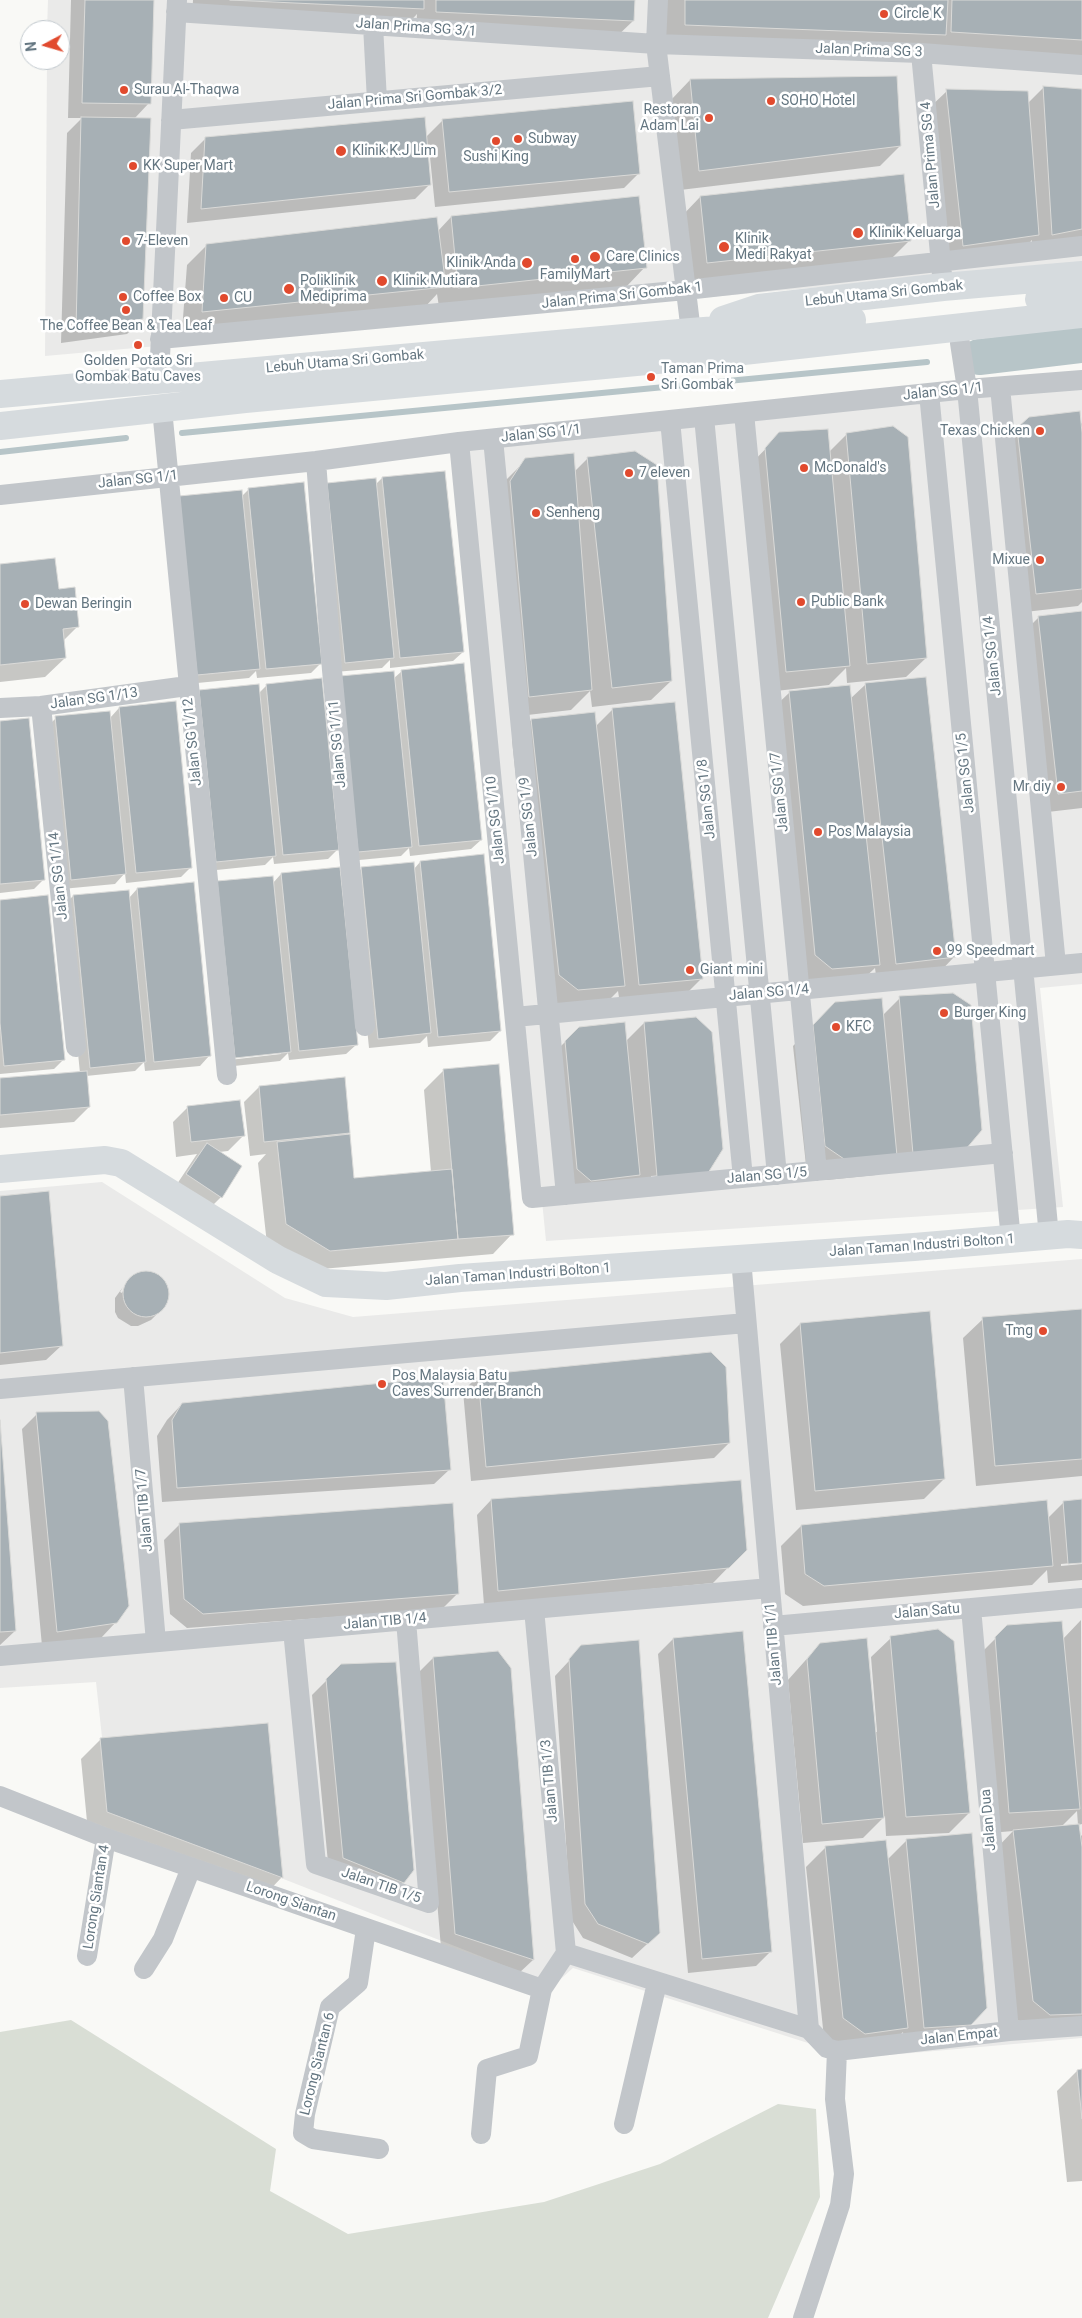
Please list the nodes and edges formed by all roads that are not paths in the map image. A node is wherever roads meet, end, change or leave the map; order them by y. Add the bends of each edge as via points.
1 (658, 0) edge
2 (177, 6) edge
3 (373, 25) junction
4 (656, 44) junction
5 (921, 53) junction
6 (1082, 65) edge
7 (660, 76) junction
8 (377, 101) junction
9 (171, 120) junction
10 (1082, 246) edge
11 (942, 274) junction
12 (1082, 275) edge
13 (686, 290) junction
14 (1082, 294) edge
15 (1082, 314) edge
16 (850, 329) junction
17 (1082, 332) edge
18 (160, 339) junction
19 (960, 343) junction
20 (690, 344) junction
21 (158, 378) junction
22 (1082, 380) edge
23 (1000, 387) junction
24 (967, 389) junction
25 (930, 393) junction
26 (0, 394) edge
27 (162, 409) junction
28 (744, 413) junction
29 (704, 416) junction
30 (670, 420) junction
31 (0, 426) edge
32 (493, 439) junction
33 (459, 442) junction
34 (316, 461) junction
35 (168, 476) junction
36 (0, 495) edge
37 (513, 652) junction
38 (480, 656) junction
39 (187, 686) junction
40 (41, 706) junction
41 (0, 708) edge
42 (1082, 963) edge
43 (1056, 965) junction
44 (1023, 968) junction
45 (985, 972) junction
46 (799, 990) junction
47 (760, 994) junction
48 (726, 997) junction
49 (548, 1014) junction
50 (515, 1017) junction
51 (365, 1026) dead end
52 (76, 1046) dead end
53 (227, 1075) dead end
54 (1003, 1153) junction
55 (0, 1169) edge
56 (817, 1171) junction
57 (777, 1175) junction
58 (743, 1178) junction
59 (566, 1195) junction
60 (532, 1198) joint
61 (1070, 1233) edge
62 (1011, 1240) junction
63 (740, 1259) junction
64 (746, 1323) junction
65 (133, 1377) junction
66 (0, 1389) edge
67 (770, 1588) junction
68 (1082, 1598) edge
69 (970, 1608) junction
70 (534, 1609) junction
71 (406, 1620) junction
72 (773, 1626) junction
73 (293, 1630) junction
74 (156, 1642) junction
75 (0, 1656) edge
76 (0, 1796) edge
77 (106, 1838) junction
78 (191, 1868) junction
79 (366, 1929) junction
80 (566, 1954) junction
81 (87, 1956) dead end
82 (144, 1969) dead end
83 (657, 1983) junction
84 (542, 1990) junction
85 (1082, 2026) edge
86 (808, 2029) junction
87 (1009, 2032) junction
88 (837, 2051) junction
89 (624, 2124) dead end
90 (481, 2134) dead end
91 (379, 2149) dead end
92 (803, 2318) edge

1 - 4 street
2 - 3 street, Jalan Prima SG 3/1
2 - 9 street
3 - 4 street, Jalan Prima SG 3/1
3 - 8 street
4 - 5 street, Jalan Prima SG 3
4 - 7 street
5 - 6 street, Jalan Prima SG 3
5 - 11 street, Jalan Prima SG 4
7 - 8 street, Jalan Prima Sri Gombak 3/2
7 - 13 street
8 - 9 street, Jalan Prima Sri Gombak 3/2
9 - 18 street
10 - 11 street, Jalan Prima Sri Gombak 1
11 - 12 street, Lebuh Utama Sri Gombak
11 - 13 street, Jalan Prima Sri Gombak 1
11 - 20 street, Lebuh Utama Sri Gombak via 759,308
13 - 18 street, Jalan Prima Sri Gombak 1
13 - 20 street
14 - 16 street, Lebuh Utama Sri Gombak
15 - 16 street, Lebuh Utama Sri Gombak
16 - 20 street, Lebuh Utama Sri Gombak
17 - 19 street, Lebuh Utama Sri Gombak
18 - 21 street
19 - 20 street, Lebuh Utama Sri Gombak via 762,358
19 - 24 street, Jalan SG 1/4
20 - 21 street, Lebuh Utama Sri Gombak
20 - 27 street, Lebuh Utama Sri Gombak
21 - 26 street, Lebuh Utama Sri Gombak
22 - 23 street, Jalan SG 1/1
23 - 24 street, Jalan SG 1/1
23 - 43 street
24 - 25 street, Jalan SG 1/1
24 - 44 street, Jalan SG 1/4
25 - 28 street, Jalan SG 1/1
25 - 45 street, Jalan SG 1/5
27 - 31 street, Lebuh Utama Sri Gombak
27 - 35 street, Jalan SG 1/12
28 - 29 street, Jalan SG 1/1
28 - 46 street, Jalan SG 1/7
29 - 30 street, Jalan SG 1/1
29 - 47 street
30 - 32 street, Jalan SG 1/1
30 - 48 street, Jalan SG 1/8
32 - 33 street, Jalan SG 1/1
32 - 37 street, Jalan SG 1/9
33 - 34 street, Jalan SG 1/1
33 - 38 street, Jalan SG 1/10
34 - 35 street, Jalan SG 1/1
34 - 51 street, Jalan SG 1/11
35 - 36 street, Jalan SG 1/1
35 - 39 street, Jalan SG 1/12
37 - 38 street
37 - 49 street, Jalan SG 1/9
38 - 50 street, Jalan SG 1/10
39 - 40 street, Jalan SG 1/13
39 - 53 street, Jalan SG 1/12
40 - 41 street, Jalan SG 1/13
40 - 52 street, Jalan SG 1/14
42 - 43 street, Jalan SG 1/4
43 - 44 street, Jalan SG 1/4
44 - 45 street, Jalan SG 1/4
44 - 61 street, Jalan SG 1/4
45 - 46 street, Jalan SG 1/4
45 - 54 street, Jalan SG 1/5
46 - 47 street, Jalan SG 1/4
46 - 56 street, Jalan SG 1/7
47 - 48 street, Jalan SG 1/4
47 - 57 street
48 - 49 street, Jalan SG 1/4
48 - 58 street, Jalan SG 1/8
49 - 50 street, Jalan SG 1/4
49 - 59 street, Jalan SG 1/9
50 - 60 street, Jalan SG 1/10
54 - 56 street, Jalan SG 1/5
54 - 62 street, Jalan SG 1/5
55 - 63 street, Jalan Taman Industri Bolton 1 via 105,1160 121,1163 278,1260 326,1284 386,1286
56 - 57 street, Jalan SG 1/5
57 - 58 street, Jalan SG 1/5
58 - 59 street, Jalan SG 1/5
59 - 60 street, Jalan SG 1/5
61 - 62 street, Jalan Taman Industri Bolton 1
62 - 63 street, Jalan Taman Industri Bolton 1
63 - 64 street, Jalan TIB 1/1
64 - 65 street
64 - 67 street, Jalan TIB 1/1
65 - 66 street
65 - 74 street, Jalan TIB 1/7
67 - 70 street, Jalan TIB 1/4
67 - 72 street, Jalan TIB 1/1
68 - 69 street, Jalan Satu
69 - 72 street, Jalan Satu
69 - 87 street, Jalan Dua
70 - 71 street, Jalan TIB 1/4
70 - 80 street, Jalan TIB 1/3
71 - 73 street, Jalan TIB 1/4
71 - 73 street, Jalan TIB 1/5 via 429,1903 316,1864
72 - 86 street, Jalan TIB 1/1
73 - 74 street, Jalan TIB 1/4
74 - 75 street, Jalan TIB 1/4
76 - 77 street, Lorong Siantan
77 - 78 street, Lorong Siantan
77 - 81 street, Lorong Siantan 4
78 - 79 street, Lorong Siantan
78 - 82 street via 163,1939
79 - 84 street, Lorong Siantan
79 - 91 street, Lorong Siantan 6 via 358,1983 330,2007 303,2133 313,2139
80 - 83 street
80 - 84 street
83 - 86 street
83 - 89 street
84 - 90 street via 528,2056 487,2069
85 - 87 street, Jalan Empat
86 - 88 street via 827,2048
87 - 88 street, Jalan Empat
88 - 92 street via 835,2099 844,2174 840,2205

